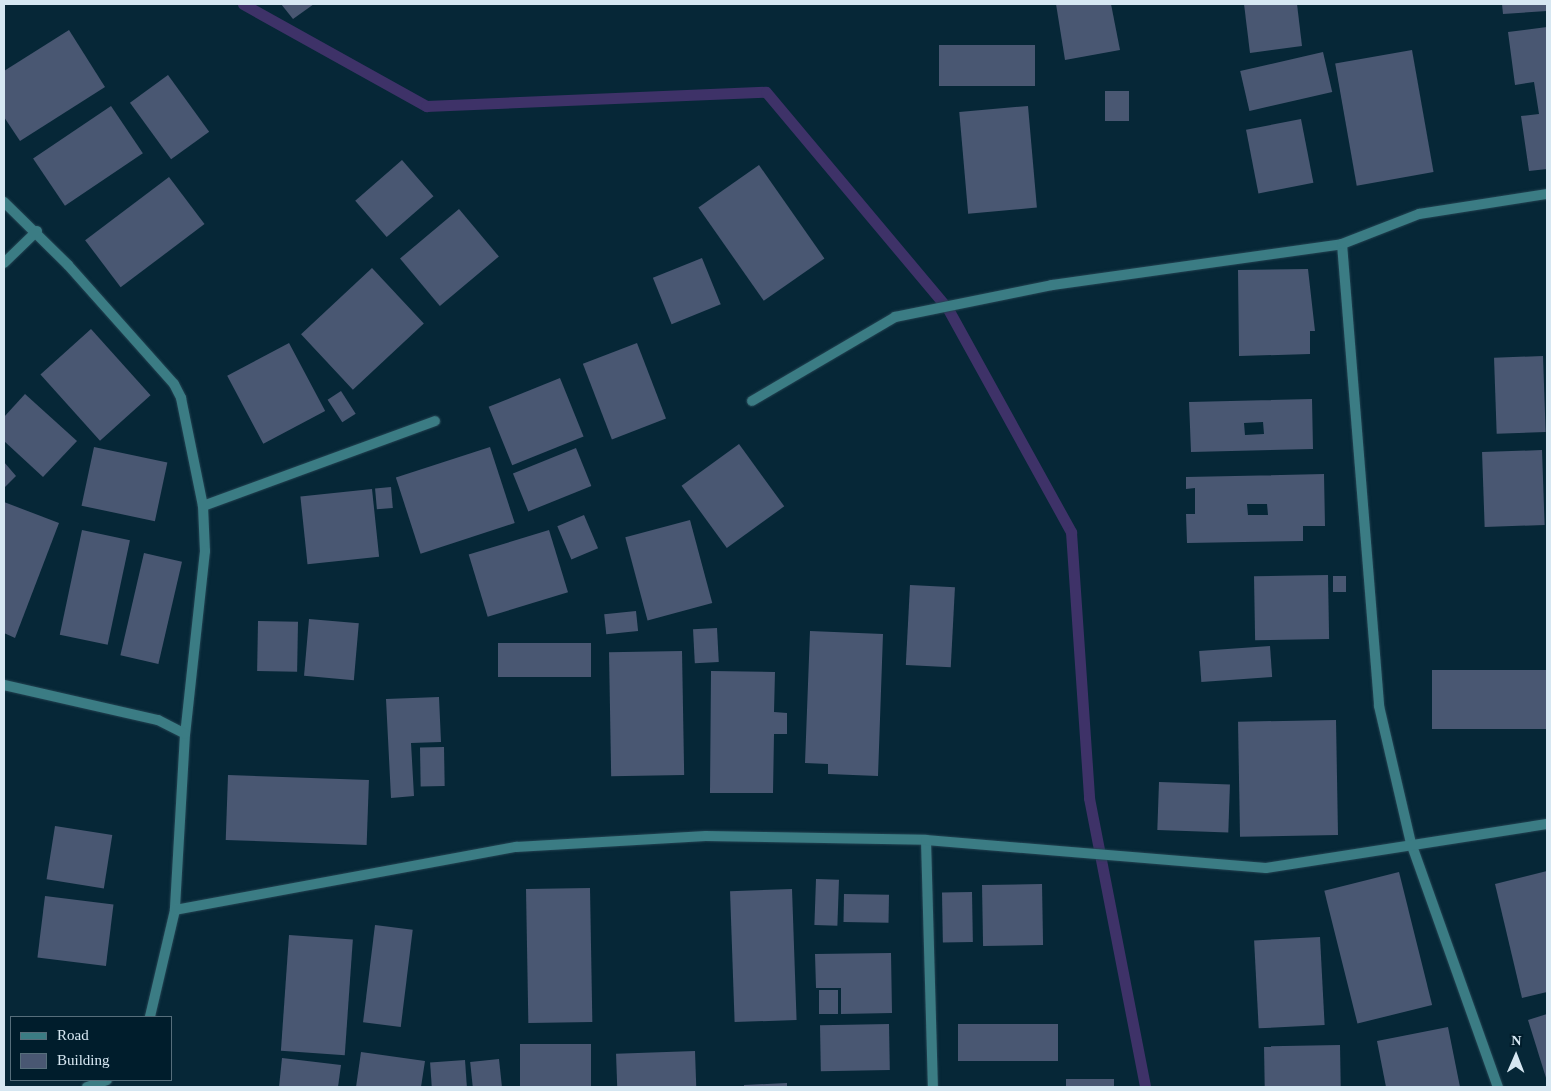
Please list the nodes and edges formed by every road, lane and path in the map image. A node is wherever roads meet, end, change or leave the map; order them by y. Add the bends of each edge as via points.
1 (1547, 194) edge
2 (4, 202) edge
3 (36, 231) junction
4 (1342, 244) junction
5 (4, 263) edge
6 (752, 401) dead end
7 (435, 421) dead end
8 (203, 506) junction
9 (4, 685) edge
10 (185, 734) junction
11 (1547, 824) edge
12 (926, 840) junction
13 (1411, 843) junction
14 (176, 910) junction
15 (150, 1016) edge
16 (104, 1081) edge
17 (87, 1087) edge
18 (932, 1087) edge
19 (1498, 1087) edge

1 - 4 street via 1419,214
2 - 3 street
3 - 5 street
3 - 8 street via 174,384 181,398
4 - 6 street via 1052,286 895,317
4 - 13 street via 1379,706
7 - 8 street
8 - 10 street via 206,551
9 - 10 street via 158,720
10 - 14 street
11 - 13 street
12 - 13 street via 1266,868
12 - 14 street via 706,836 516,847
12 - 18 street
13 - 19 street
14 - 15 street
16 - 17 street

